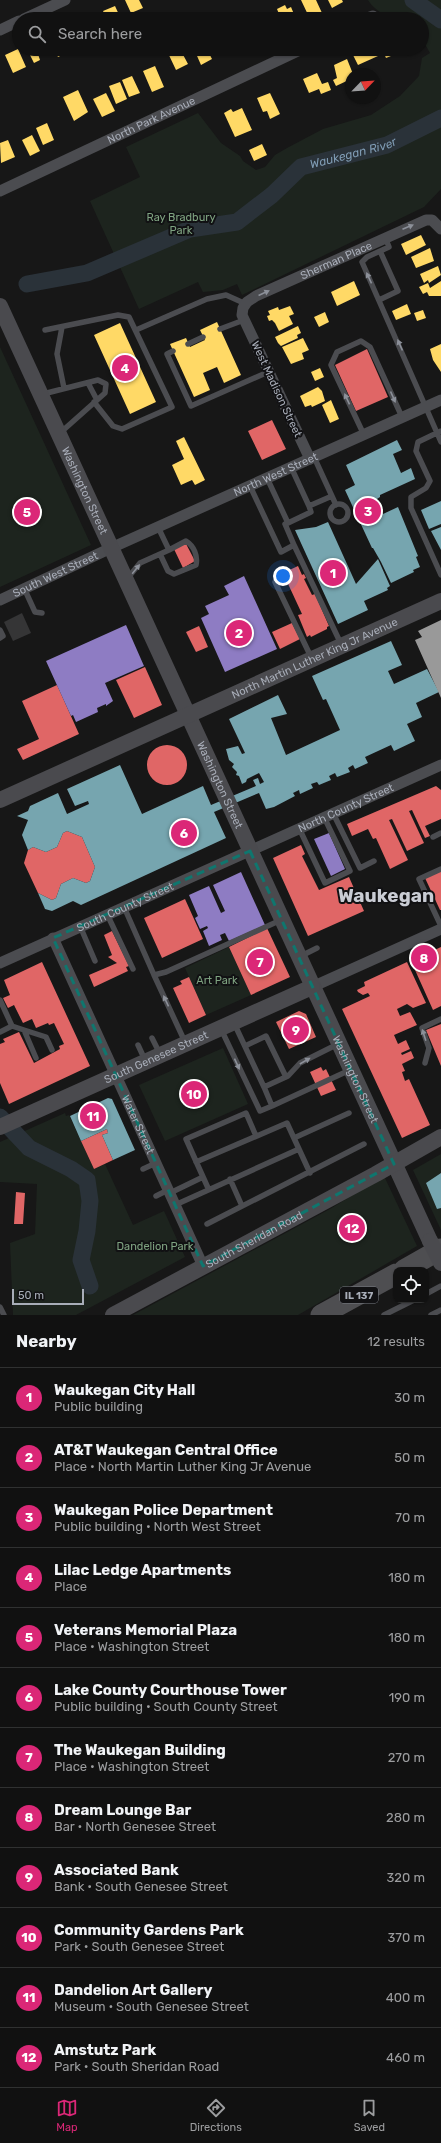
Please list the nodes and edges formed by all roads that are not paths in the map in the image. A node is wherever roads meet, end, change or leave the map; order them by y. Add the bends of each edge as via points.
1 (65, 0) edge
2 (39, 12) edge
3 (12, 24) edge
4 (0, 30) edge
5 (287, 56) edge
6 (0, 191) edge
7 (441, 229) edge
8 (385, 238) junction
9 (380, 251) junction
10 (365, 252) junction
11 (379, 300) junction
12 (246, 304) junction
13 (0, 306) edge
14 (244, 320) junction
15 (62, 327) junction
16 (220, 329) dead end
17 (45, 330) dead end
18 (136, 330) junction
19 (203, 337) dead end
20 (188, 344) dead end
21 (173, 351) dead end
22 (268, 372) junction
23 (88, 383) junction
24 (64, 388) junction
25 (40, 394) junction
26 (441, 400) edge
27 (95, 401) junction
28 (425, 407) junction
29 (402, 417) junction
30 (439, 432) edge
31 (59, 434) junction
32 (364, 434) junction
33 (441, 442) edge
34 (312, 458) junction
35 (291, 467) junction
36 (267, 478) junction
37 (250, 486) junction
38 (332, 496) junction
39 (336, 505) dead end
40 (309, 506) junction
41 (288, 523) junction
42 (158, 527) junction
43 (294, 545) junction
44 (111, 548) junction
45 (168, 550) junction
46 (160, 554) junction
47 (441, 575) edge
48 (126, 581) junction
49 (275, 582) dead end
50 (24, 588) junction
51 (0, 600) edge
52 (441, 601) edge
53 (42, 613) dead end
54 (0, 630) edge
55 (0, 638) edge
56 (342, 646) junction
57 (312, 659) junction
58 (187, 716) junction
59 (441, 765) edge
60 (0, 800) edge
61 (329, 815) junction
62 (299, 828) junction
63 (441, 834) edge
64 (433, 837) dead end
65 (250, 852) junction
66 (374, 861) dead end
67 (441, 869) edge
68 (124, 906) junction
69 (107, 914) junction
70 (281, 920) junction
71 (80, 926) junction
72 (441, 926) edge
73 (441, 929) edge
74 (53, 938) junction
75 (317, 948) dead end
76 (299, 957) junction
77 (95, 961) dead end
78 (0, 962) edge
79 (133, 969) dead end
80 (154, 975) junction
81 (312, 987) junction
82 (0, 1000) edge
83 (441, 1019) edge
84 (227, 1025) junction
85 (12, 1026) junction
86 (24, 1030) junction
87 (0, 1032) edge
88 (152, 1038) dead end
89 (186, 1044) junction
90 (339, 1044) junction
91 (138, 1045) dead end
92 (245, 1046) junction
93 (52, 1050) dead end
94 (160, 1055) junction
95 (36, 1058) dead end
96 (146, 1062) junction
97 (425, 1063) dead end
98 (350, 1070) junction
99 (116, 1075) junction
100 (286, 1077) junction
101 (264, 1087) junction
102 (272, 1106) junction
103 (349, 1113) dead end
104 (0, 1127) edge
105 (256, 1136) junction
106 (441, 1137) edge
107 (294, 1138) junction
108 (364, 1144) dead end
109 (299, 1149) junction
110 (196, 1162) junction
111 (156, 1163) junction
112 (394, 1164) junction
113 (143, 1170) dead end
114 (310, 1173) junction
115 (203, 1177) junction
116 (230, 1179) junction
117 (208, 1188) junction
118 (169, 1192) junction
119 (156, 1196) dead end
120 (175, 1205) junction
121 (242, 1206) junction
122 (207, 1224) dead end
123 (435, 1245) edge
124 (441, 1264) edge
125 (203, 1266) junction
126 (408, 1267) edge
127 (429, 1272) edge
128 (393, 1276) edge
129 (441, 1286) edge
130 (393, 1292) edge
131 (429, 1292) edge
132 (408, 1303) edge
133 (0, 1307) edge
134 (441, 1310) edge
135 (4, 1315) edge
136 (113, 1315) edge
137 (321, 1315) edge
138 (351, 1315) edge
139 (384, 1315) edge
140 (431, 1315) edge

1 - 2 street
3 - 4 street
5 - 6 street, North Park Avenue
8 -> 7 street, Sherman Place via 426,220 436,222
8 - 9 lane via 389,247
8 - 10 street, Sherman Place
9 - 10 lane
9 - 11 lane via 398,291
11 -> 10 lane via 362,262
12 -> 10 street, Sherman Place via 256,296
28 -> 11 lane via 420,390
12 - 14 street via 242,315
12 - 18 lane via 226,295 207,298
13 - 25 main road, Washington Street
14 - 16 lane
14 - 22 street, West Madison Street
15 - 17 lane
15 - 18 lane via 122,314 132,320
15 - 24 lane via 57,354
18 - 27 lane via 172,407 122,429 113,426
19 - 20 lane
21 - 22 lane via 167,354 191,406
22 - 34 street, West Madison Street
23 - 24 lane
23 - 27 lane
23 - 27 lane via 101,381 106,384 106,391
24 - 25 lane
25 - 31 main road, Washington Street
26 - 28 street, North West Street
27 - 31 lane
28 - 29 street, North West Street
28 - 30 lane
29 - 32 street, North West Street
32 -> 29 lane via 331,366 337,352 361,341 370,347
30 - 33 lane
30 - 47 lane via 418,442 416,451 430,481 426,488 411,497 411,508
31 - 44 main road, Washington Street
32 - 34 street, North West Street
34 - 35 street, North West Street
34 - 38 lane
35 - 36 street, North West Street
35 - 40 lane
36 - 37 street, North West Street
36 - 41 lane
37 - 42 street, North West Street
37 - 43 lane via 280,552
38 - 39 lane
38 - 40 lane
40 - 41 lane via 311,512
41 - 43 lane via 285,524
42 - 44 street, North West Street
42 - 45 lane
43 - 56 lane
44 - 48 main road, Washington Street
44 - 50 street, South West Street
45 - 46 lane
45 - 46 lane via 186,541 191,544 197,558 196,565 174,574 168,572
48 -> 46 lane via 140,563
48 - 58 main road, Washington Street
49 - 57 lane
50 - 51 street, South West Street
50 - 53 lane via 35,612
52 - 56 main road, North Martin Luther King Jr Avenue
54 - 55 lane via 3,636
56 - 57 main road, North Martin Luther King Jr Avenue
57 - 58 main road, North Martin Luther King Jr Avenue
58 - 60 main road, North Martin Luther King Jr Avenue
58 - 65 main road, Washington Street
59 - 61 street, North County Street
61 - 62 street, North County Street
61 - 62 lane via 350,871 325,883
61 - 66 lane via 360,868
62 - 65 street, North County Street
63 - 64 lane
65 - 68 street, South County Street
65 - 70 main road, Washington Street
67 - 72 lane via 419,879
68 - 69 street, South County Street
68 - 80 lane
69 - 71 street, South County Street
69 - 79 lane
70 - 76 main road, Washington Street
70 - 80 lane via 166,972
71 - 74 street, South County Street
71 - 77 lane
73 - 81 street
74 - 78 street, South County Street
74 - 99 street, Water Street
75 - 76 lane
76 - 81 main road, Washington Street
89 -> 80 lane
81 - 84 main road, South Genesee Street
81 - 90 main road, Washington Street
82 - 85 lane
97 -> 83 lane via 429,1048 422,1028
84 - 89 main road, South Genesee Street
84 - 92 lane
84 -> 102 lane via 260,1111
85 - 86 lane
85 - 87 lane
86 - 93 lane via 46,1037
86 - 95 lane
88 - 94 lane
89 - 94 main road, South Genesee Street
90 - 98 main road, Washington Street
100 -> 90 lane via 294,1072 300,1063
91 - 96 lane
92 - 100 lane via 266,1036
92 - 101 lane
94 - 96 main road, South Genesee Street
96 - 99 main road, South Genesee Street
98 - 102 lane
98 - 112 main road, Washington Street
99 - 104 main road, South Genesee Street
99 - 111 street, Water Street
100 - 101 lane
101 - 102 lane
103 - 107 lane
105 - 107 lane via 288,1123
105 - 110 lane
105 - 110 lane via 246,1112 186,1139
106 - 112 main road, South Sheridan Road
107 - 109 lane
108 - 114 lane
109 - 114 lane
109 - 116 lane
110 - 115 lane
111 - 113 lane
111 - 118 street, Water Street
112 - 123 main road, Washington Street
112 - 125 main road, South Sheridan Road
114 - 121 lane
115 - 117 lane
115 - 118 lane
116 - 117 lane
116 - 121 lane
117 - 120 lane
118 - 119 lane
118 - 120 street, Water Street
120 - 125 street, Water Street
121 - 122 lane
123 - 124 main road, Washington Street, bridge
123 - 126 highway
124 - 127 highway
125 - 136 main road, South Sheridan Road
128 - 137 highway, IL 137
129 - 131 lane
130 - 138 highway, IL 137
132 - 139 lane
133 - 135 lane
134 - 140 lane

